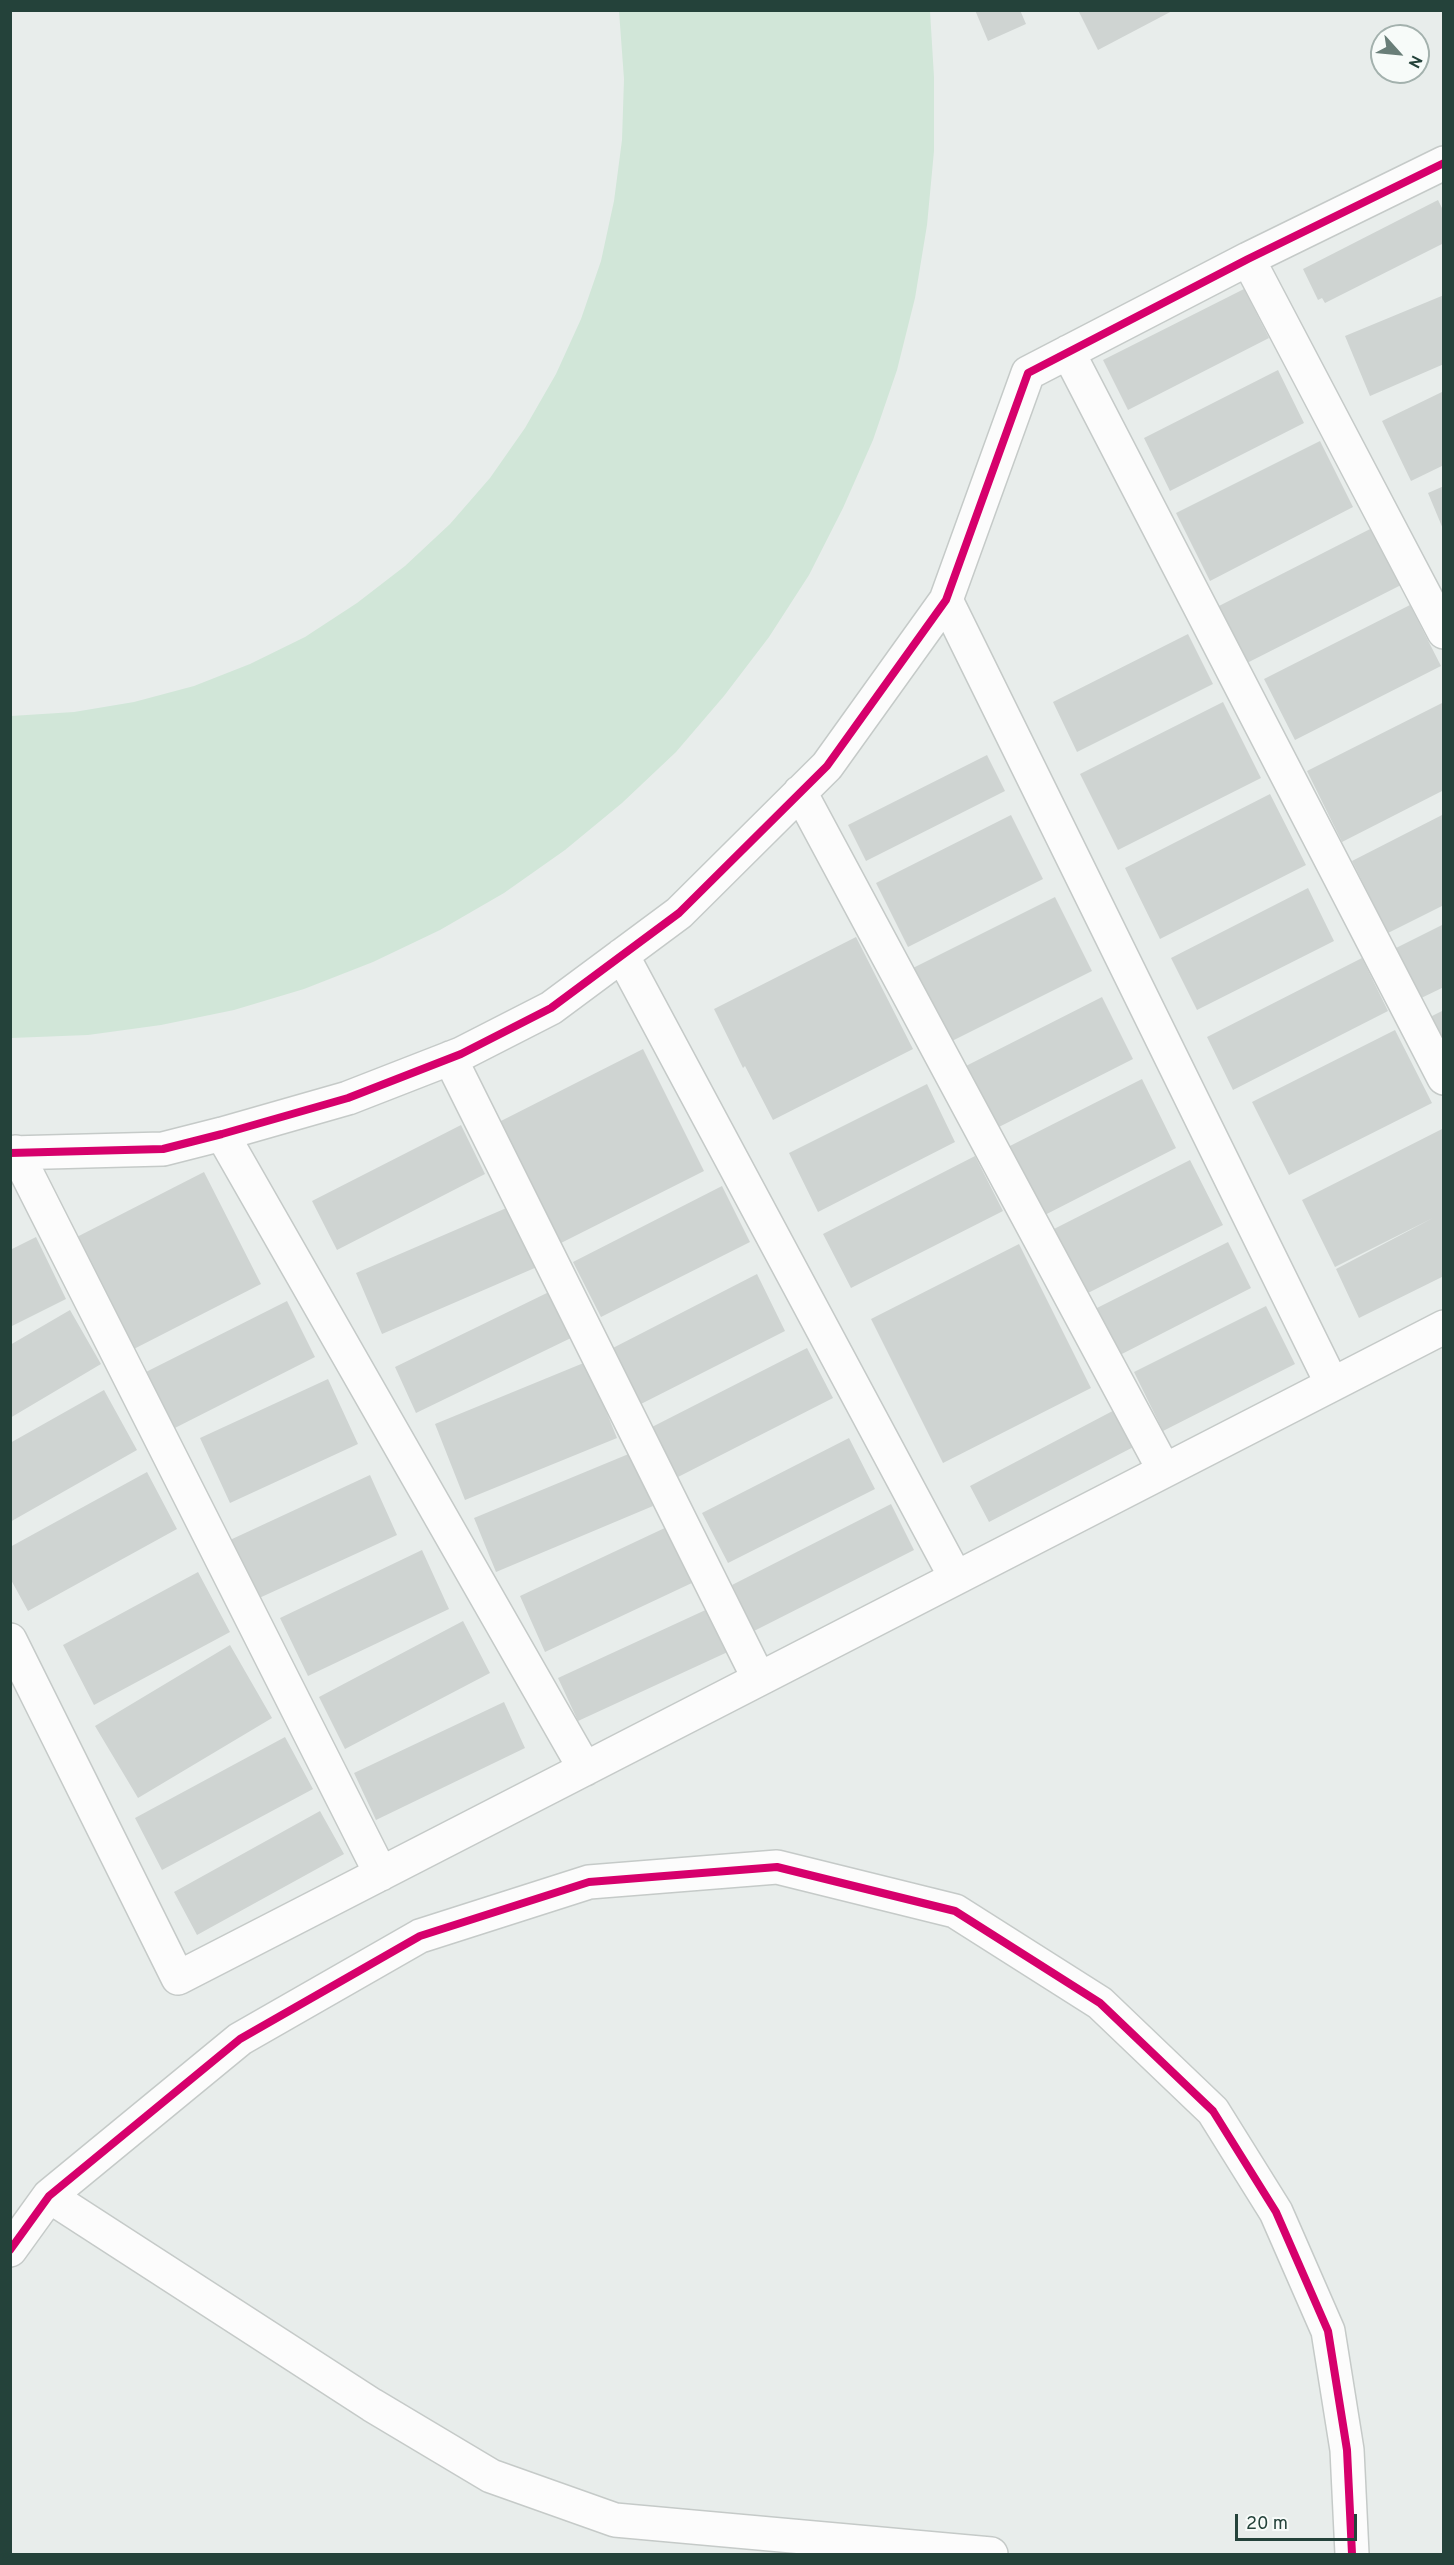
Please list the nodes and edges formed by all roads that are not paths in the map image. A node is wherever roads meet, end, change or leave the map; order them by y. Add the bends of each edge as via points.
1 (1443, 163) edge
2 (1248, 259) junction
3 (1068, 352) junction
4 (946, 600) junction
5 (1443, 632) edge
6 (800, 792) junction
7 (622, 956) junction
8 (450, 1058) junction
9 (1443, 1078) edge
10 (222, 1134) junction
11 (13, 1153) edge
12 (1443, 1327) edge
13 (1332, 1384) junction
14 (1164, 1470) junction
15 (956, 1578) junction
16 (10, 1640) edge
17 (759, 1679) junction
18 (585, 1769) junction
19 (381, 1874) junction
20 (49, 2196) junction
21 (10, 2250) edge
22 (991, 2554) edge
23 (1352, 2554) edge

1 - 2 street
2 - 3 street
2 - 5 street
3 - 4 street via 1028,373
3 - 9 street
4 - 6 street via 827,766
4 - 13 street
6 - 7 street via 679,913
6 - 14 street
7 - 8 street via 551,1008
7 - 15 street
8 - 10 street via 348,1098
8 - 17 street
10 - 11 street via 163,1149
10 - 18 street
11 - 19 street
12 - 13 street
13 - 14 street
14 - 15 street
15 - 17 street
16 - 19 street via 178,1978
17 - 18 street
18 - 19 street
20 - 21 street
20 - 22 street via 372,2405 491,2476 615,2520
20 - 23 street via 240,2039 420,1936 589,1882 777,1867 955,1911 1100,2003 1213,2111 1276,2212 1328,2331 1347,2450

